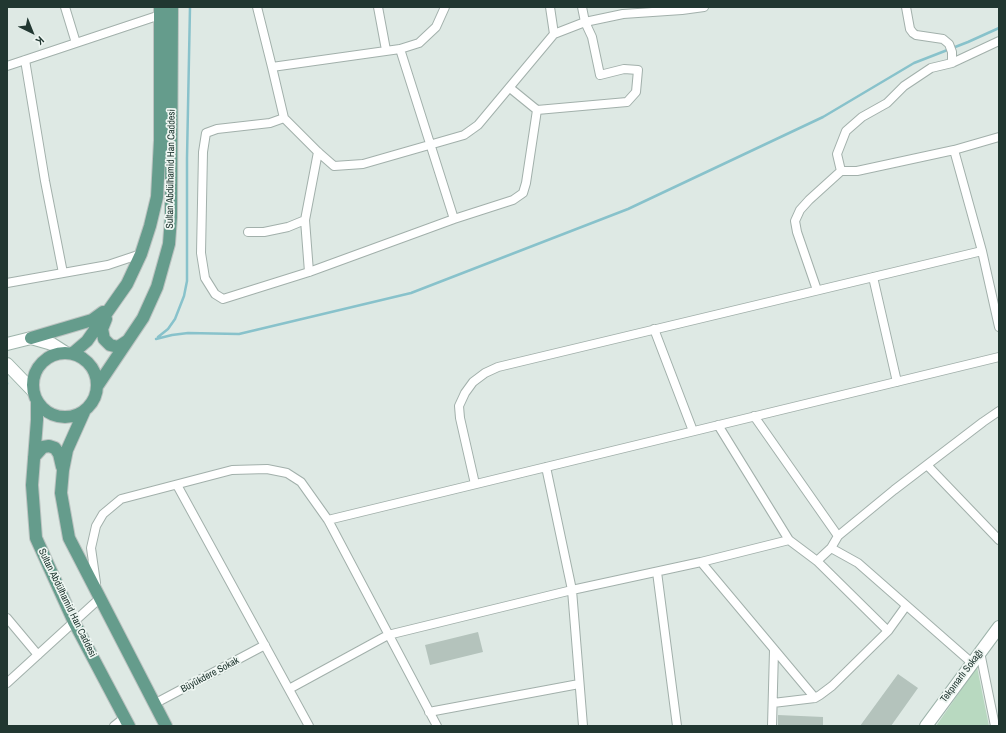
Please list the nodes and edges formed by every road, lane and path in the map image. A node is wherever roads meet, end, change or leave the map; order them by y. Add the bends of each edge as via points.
1 (65, 7) edge
2 (172, 7) edge
3 (257, 7) edge
4 (378, 7) edge
5 (445, 7) edge
6 (550, 7) edge
7 (582, 7) edge
8 (704, 7) edge
9 (906, 7) edge
10 (160, 11) edge
11 (585, 22) junction
12 (554, 34) junction
13 (999, 41) edge
14 (76, 43) junction
15 (400, 49) junction
16 (386, 50) junction
17 (25, 60) junction
18 (952, 63) junction
19 (7, 66) edge
20 (272, 67) junction
21 (510, 88) junction
22 (537, 110) junction
23 (284, 118) junction
24 (999, 138) edge
25 (430, 145) junction
26 (954, 150) junction
27 (318, 152) junction
28 (841, 171) junction
29 (454, 219) junction
30 (305, 220) junction
31 (248, 232) dead end
32 (982, 251) junction
33 (141, 254) junction
34 (309, 272) junction
35 (63, 273) junction
36 (873, 277) junction
37 (7, 283) edge
38 (817, 290) junction
39 (112, 305) junction
40 (999, 327) edge
41 (654, 329) junction
42 (31, 338) junction
43 (127, 341) junction
44 (7, 344) edge
45 (70, 353) junction
46 (999, 357) edge
47 (7, 364) edge
48 (897, 382) junction
49 (98, 385) junction
50 (35, 396) junction
51 (999, 411) edge
52 (84, 412) junction
53 (754, 416) junction
54 (718, 425) junction
55 (693, 431) junction
56 (34, 457) junction
57 (927, 464) junction
58 (546, 467) junction
59 (63, 470) junction
60 (475, 484) junction
61 (177, 485) junction
62 (328, 520) junction
63 (838, 536) junction
64 (789, 540) junction
65 (999, 540) edge
66 (831, 548) junction
67 (817, 560) junction
68 (701, 562) junction
69 (658, 572) junction
70 (572, 590) junction
71 (99, 599) junction
72 (906, 606) junction
73 (7, 618) edge
74 (74, 622) junction
75 (999, 627) edge
76 (888, 631) junction
77 (388, 635) junction
78 (265, 645) junction
79 (774, 650) junction
80 (980, 652) junction
81 (38, 655) junction
82 (972, 663) junction
83 (7, 683) edge
84 (579, 684) junction
85 (289, 689) junction
86 (815, 698) junction
87 (773, 703) junction
88 (154, 704) junction
89 (429, 712) junction
90 (126, 722) edge
91 (114, 726) edge
92 (166, 726) edge
93 (309, 726) edge
94 (437, 726) edge
95 (583, 726) edge
96 (677, 726) edge
97 (772, 726) edge
98 (926, 726) edge
99 (995, 726) edge

1 - 14 street
2 - 43 main road, Sultan Abdülhamid Han Caddesi via 171,217 168,244 157,287 143,318
3 - 20 street
4 - 16 street
5 - 15 street via 436,27 419,43
6 - 12 street
7 - 11 street
8 - 11 street via 623,14
9 - 18 street via 913,33 943,39 950,48
10 - 14 street
10 - 33 main road, Sultan Abdülhamid Han Caddesi via 160,140 157,197
11 - 12 street
11 - 22 street via 592,38 600,75 624,69 638,70 636,92 627,102
12 - 21 street
13 - 18 street
14 - 17 street
15 - 16 street
15 - 25 street
16 - 20 street
17 - 19 street
17 - 35 street
18 - 28 street via 931,68 846,131 837,154
20 - 23 street
21 - 22 street
21 - 25 street via 478,125 464,135
22 - 29 street via 523,193 514,200
23 - 27 street
23 - 34 street via 206,133 203,152 201,253 205,278 215,294 223,299
24 - 26 street
25 - 27 street via 363,164 334,166
25 - 29 street
26 - 28 street via 857,171
26 - 32 street
27 - 30 street
28 - 38 street via 809,200 795,221
29 - 34 street
30 - 31 street via 276,230
30 - 34 street
32 - 36 street
32 - 40 street
33 - 35 street via 108,265
33 - 39 main road, Sultan Abdülhamid Han Caddesi via 127,284
35 - 37 street
36 - 38 street
36 - 48 street
38 - 41 street
39 - 42 main road via 92,320
39 - 43 main road via 102,329 104,340 118,347
39 - 45 main road, Sultan Abdülhamid Han Caddesi via 87,341
41 - 55 street
41 - 60 street via 498,367 473,382 459,406
42 - 44 street
42 - 45 street
43 - 49 main road, Sultan Abdülhamid Han Caddesi
45 - 49 main road via 83,357 91,364
45 - 50 main road via 62,352 42,361 33,380
46 - 48 street
47 - 50 street
48 - 53 street
49 - 52 main road via 96,395
50 - 52 main road via 44,410 53,415 63,418
50 - 56 main road, Sultan Abdülhamid Han Caddesi via 37,420
51 - 57 street
52 - 59 main road via 67,450
53 - 54 street
53 - 63 street
54 - 55 street
54 - 64 street
55 - 58 street
56 - 59 main road via 43,447 56,448
56 - 74 main road, Sultan Abdülhamid Han Caddesi via 32,485 36,538
57 - 63 street
57 - 65 street
58 - 60 street
58 - 70 street
59 - 71 main road via 61,493 68,538
60 - 62 street
61 - 62 street via 232,470 267,469 287,473 301,482
61 - 71 street via 121,499 104,514 96,526 91,548
61 - 78 street
62 - 77 street
63 - 66 street
64 - 67 street
64 - 68 street
66 - 67 street
66 - 72 street via 858,563
67 - 76 street
68 - 69 street
68 - 79 street
69 - 70 street
69 - 96 street
70 - 77 street
70 - 84 street
71 - 74 street
71 - 88 main road
72 - 76 street
72 - 82 street
73 - 81 street
74 - 81 street
74 - 90 main road, Sultan Abdülhamid Han Caddesi
75 - 80 street, Tekpınarlı Sokağı
76 - 86 street via 832,686
77 - 85 street
77 - 89 street
78 - 85 street
78 - 88 street, Büyükdere Sokak
79 - 86 street
79 - 87 street
80 - 82 street, Tekpınarlı Sokağı
80 - 99 street
81 - 83 street
82 - 98 street, Tekpınarlı Sokağı
84 - 89 street
84 - 95 street
85 - 93 street
86 - 87 street
87 - 97 street
88 - 92 main road
89 - 94 street
90 - 91 street

